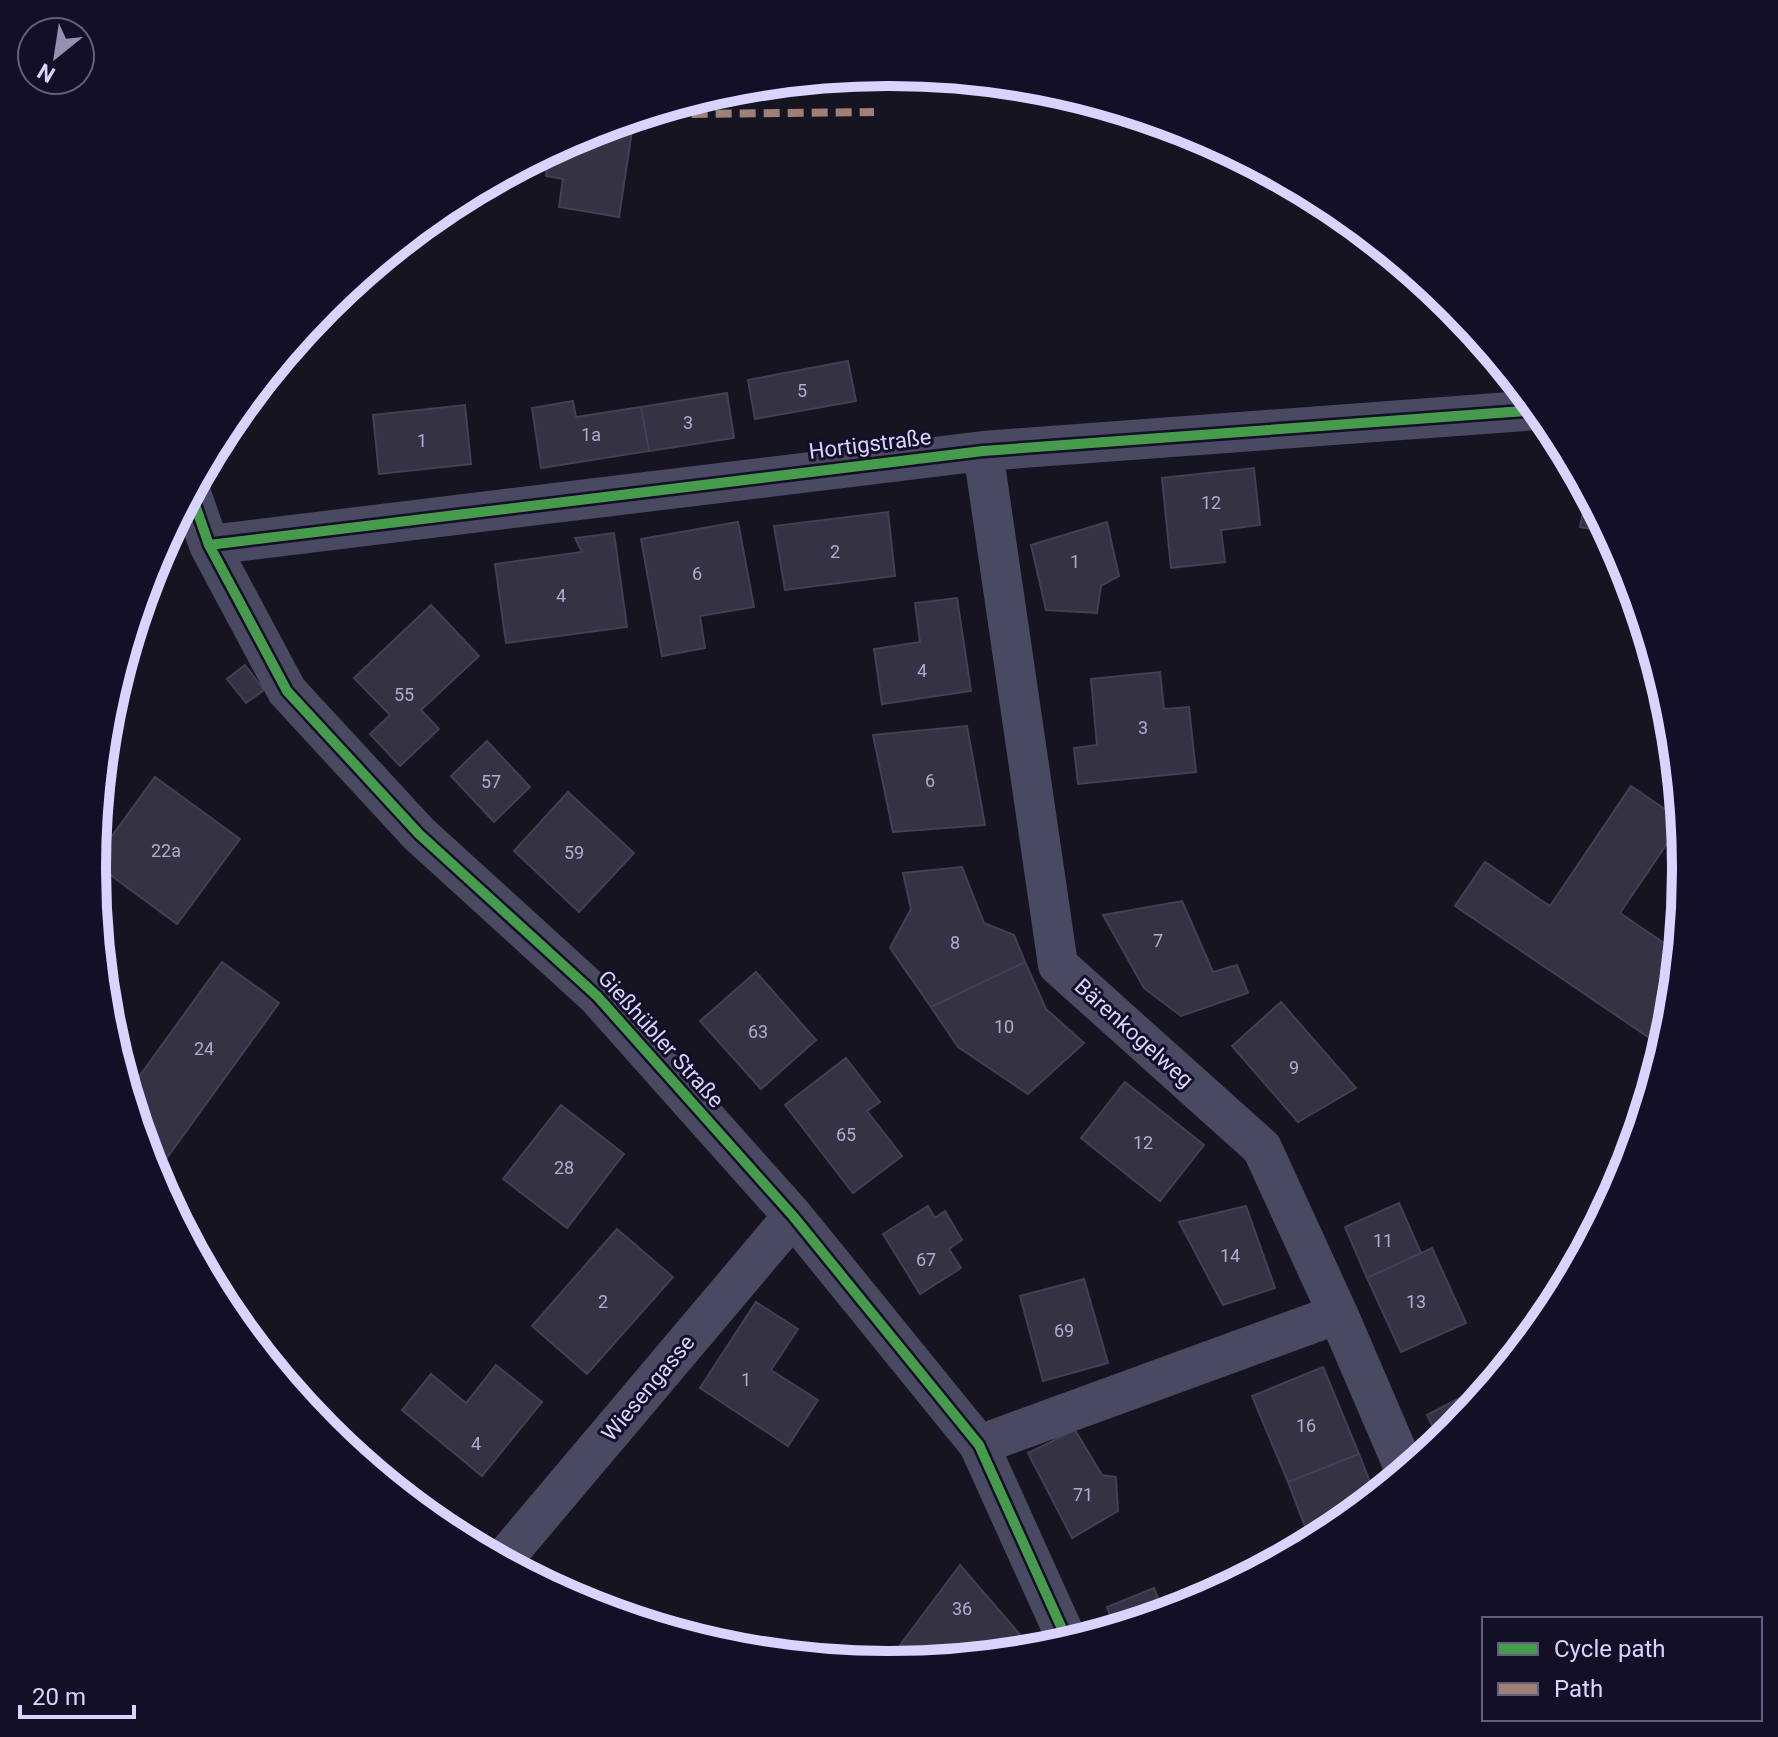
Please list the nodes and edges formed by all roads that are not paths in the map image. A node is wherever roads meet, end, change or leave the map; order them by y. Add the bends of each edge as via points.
1 (1524, 411) edge
2 (983, 451) junction
3 (196, 506) edge
4 (209, 545) junction
5 (793, 1216) junction
6 (1338, 1314) junction
7 (979, 1445) junction
8 (1401, 1460) edge
9 (509, 1552) edge
10 (1063, 1631) edge

1 - 2 street, Hortigstraße
2 - 4 street, Hortigstraße
2 - 6 street, Bärenkogelweg via 1058,965 1262,1148
3 - 4 street, Gießhübler Straße
4 - 5 street, Gießhübler Straße via 287,691 419,834 597,996
5 - 7 street, Gießhübler Straße
5 - 9 street, Wiesengasse
6 - 7 street
6 - 8 street, Bärenkogelweg
7 - 10 street, Gießhübler Straße

